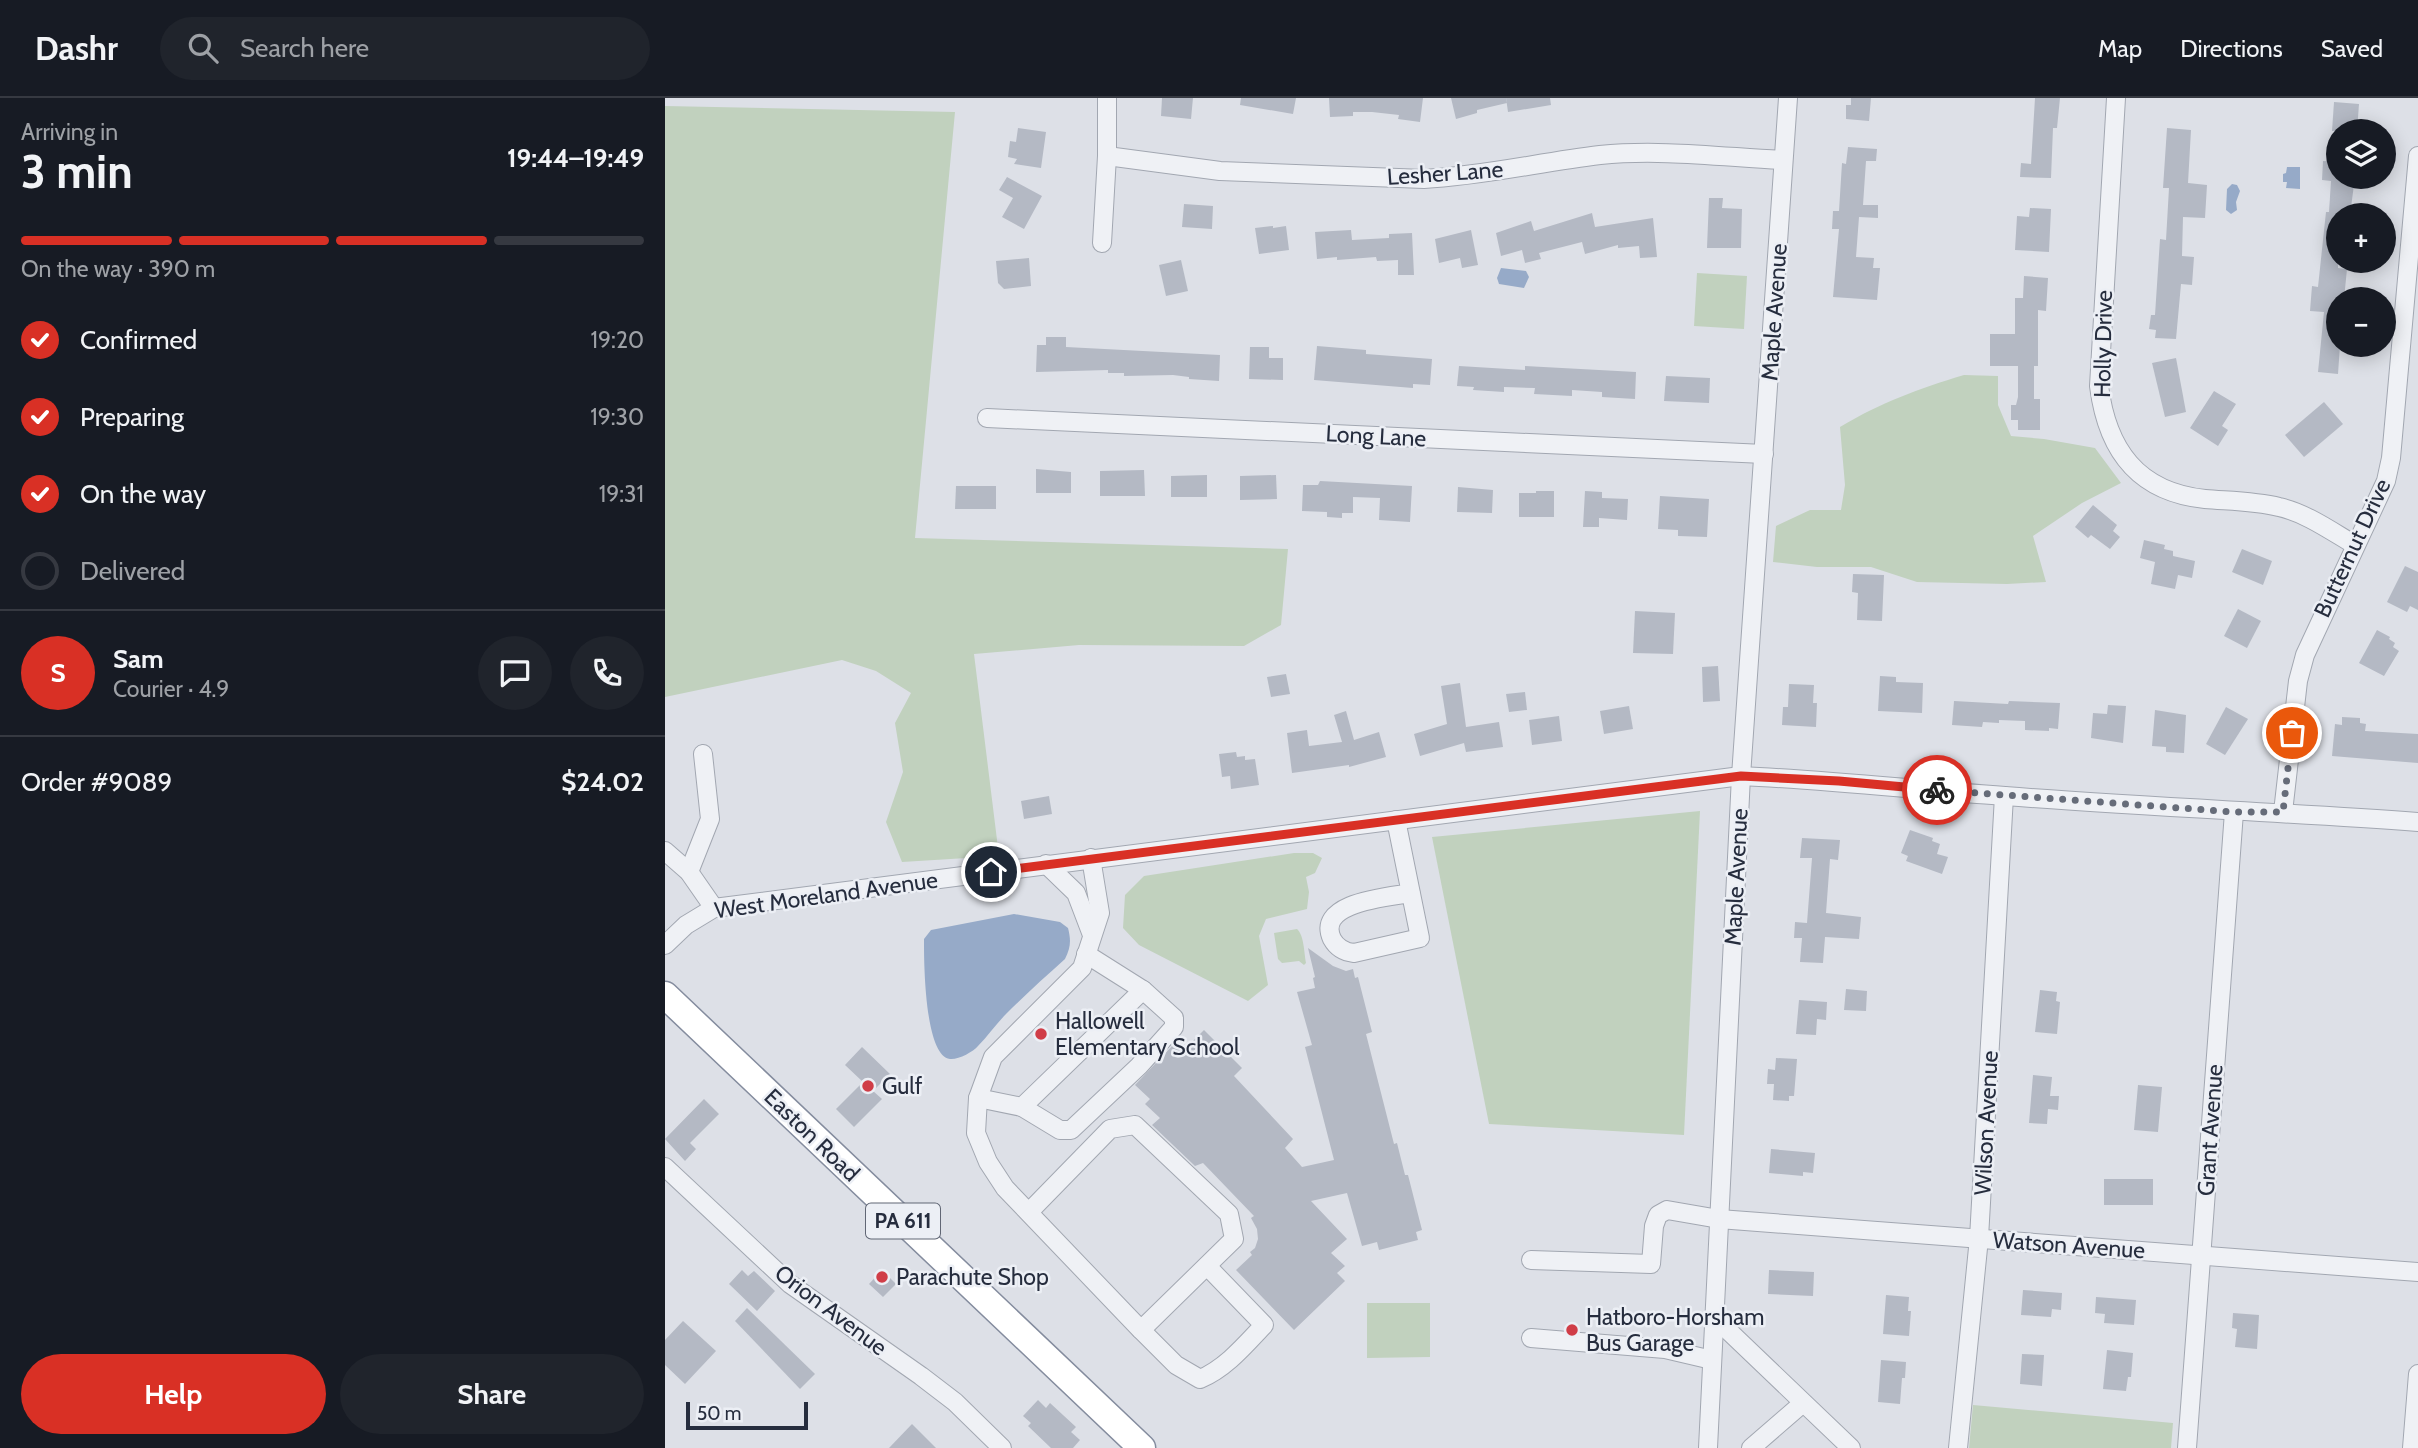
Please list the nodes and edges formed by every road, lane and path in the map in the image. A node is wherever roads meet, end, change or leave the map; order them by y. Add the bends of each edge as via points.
1 (1107, 98) edge
2 (1788, 98) edge
3 (2116, 98) edge
4 (1107, 156) junction
5 (2418, 156) edge
6 (1783, 160) junction
7 (1102, 243) dead end
8 (987, 418) dead end
9 (1764, 454) junction
10 (2355, 545) junction
11 (703, 754) dead end
12 (1741, 776) junction
13 (2004, 796) junction
14 (2234, 812) junction
15 (2283, 812) junction
16 (1396, 820) junction
17 (2418, 822) edge
18 (665, 850) edge
19 (1091, 858) junction
20 (1046, 864) junction
21 (689, 872) junction
22 (1411, 893) junction
23 (714, 908) junction
24 (1092, 935) junction
25 (665, 945) edge
26 (1086, 954) junction
27 (1143, 990) junction
28 (665, 995) edge
29 (978, 1098) junction
30 (1022, 1107) junction
31 (665, 1167) edge
32 (1029, 1212) junction
33 (1719, 1219) junction
34 (1979, 1238) junction
35 (2201, 1255) junction
36 (1531, 1260) dead end
37 (1207, 1266) junction
38 (2418, 1272) edge
39 (1715, 1318) junction
40 (1141, 1330) junction
41 (1531, 1338) dead end
42 (1712, 1360) junction
43 (2418, 1374) edge
44 (1803, 1403) junction
45 (1002, 1448) edge
46 (1142, 1448) edge
47 (1708, 1448) edge
48 (1751, 1448) edge
49 (1851, 1448) edge
50 (1958, 1448) edge
51 (2187, 1448) edge
52 (2411, 1448) edge

1 - 4 street
2 - 6 street, Maple Avenue
3 - 10 street, Holly Drive via 2099,386 2106,424 2118,451 2134,471 2164,489 2192,497 2279,507
4 - 6 street, Lesher Lane via 1220,171 1424,179 1633,153
4 - 7 street
5 - 10 street, Butternut Drive via 2391,458 2386,481
6 - 9 street, Maple Avenue
8 - 9 street, Long Lane
9 - 12 street, Maple Avenue
10 - 15 street, Butternut Drive via 2301,668
11 - 21 street via 710,819
12 - 13 street, West Moreland Avenue
12 - 16 street, West Moreland Avenue
12 - 33 street, Maple Avenue
13 - 14 street, West Moreland Avenue
13 - 34 street, Wilson Avenue
14 - 15 street, West Moreland Avenue
14 - 35 street, Grant Avenue
15 - 17 street, West Moreland Avenue
16 - 19 street, West Moreland Avenue
16 - 22 street
18 - 21 street
19 - 20 street, West Moreland Avenue
19 - 24 street via 1100,913
20 - 23 street, West Moreland Avenue
20 - 24 street via 1076,893
21 - 23 street
22 - 22 street via 1346,907 1334,915 1331,935 1339,947 1354,953 1420,938
23 - 25 street, West Moreland Avenue
24 - 26 street
26 - 27 street
26 - 29 street via 1082,968 993,1057
27 - 30 street
27 - 30 street via 1174,1018 1174,1027 1139,1066 1071,1130 1060,1130
28 - 46 highway, Easton Road / PA 611
29 - 30 street
29 - 32 street via 976,1133 988,1162
31 - 45 street, Orion Avenue via 790,1284 955,1402
32 - 37 street via 1110,1129 1135,1125 1229,1214 1234,1239
32 - 40 street
33 - 34 street, Watson Avenue
33 - 36 street, Watson Avenue via 1667,1210 1658,1215 1651,1264
33 - 39 street, Maple Avenue
34 - 35 street, Watson Avenue
34 - 50 street, Wilson Avenue
35 - 38 street, Watson Avenue
35 - 51 street, Grant Avenue
37 - 40 street
37 - 40 street via 1265,1325 1215,1373 1200,1379 1176,1365
39 - 42 street, Maple Avenue
39 - 44 street
41 - 42 street via 1665,1349
42 - 47 street, Maple Avenue
43 - 52 street
44 - 48 street
44 - 49 street

